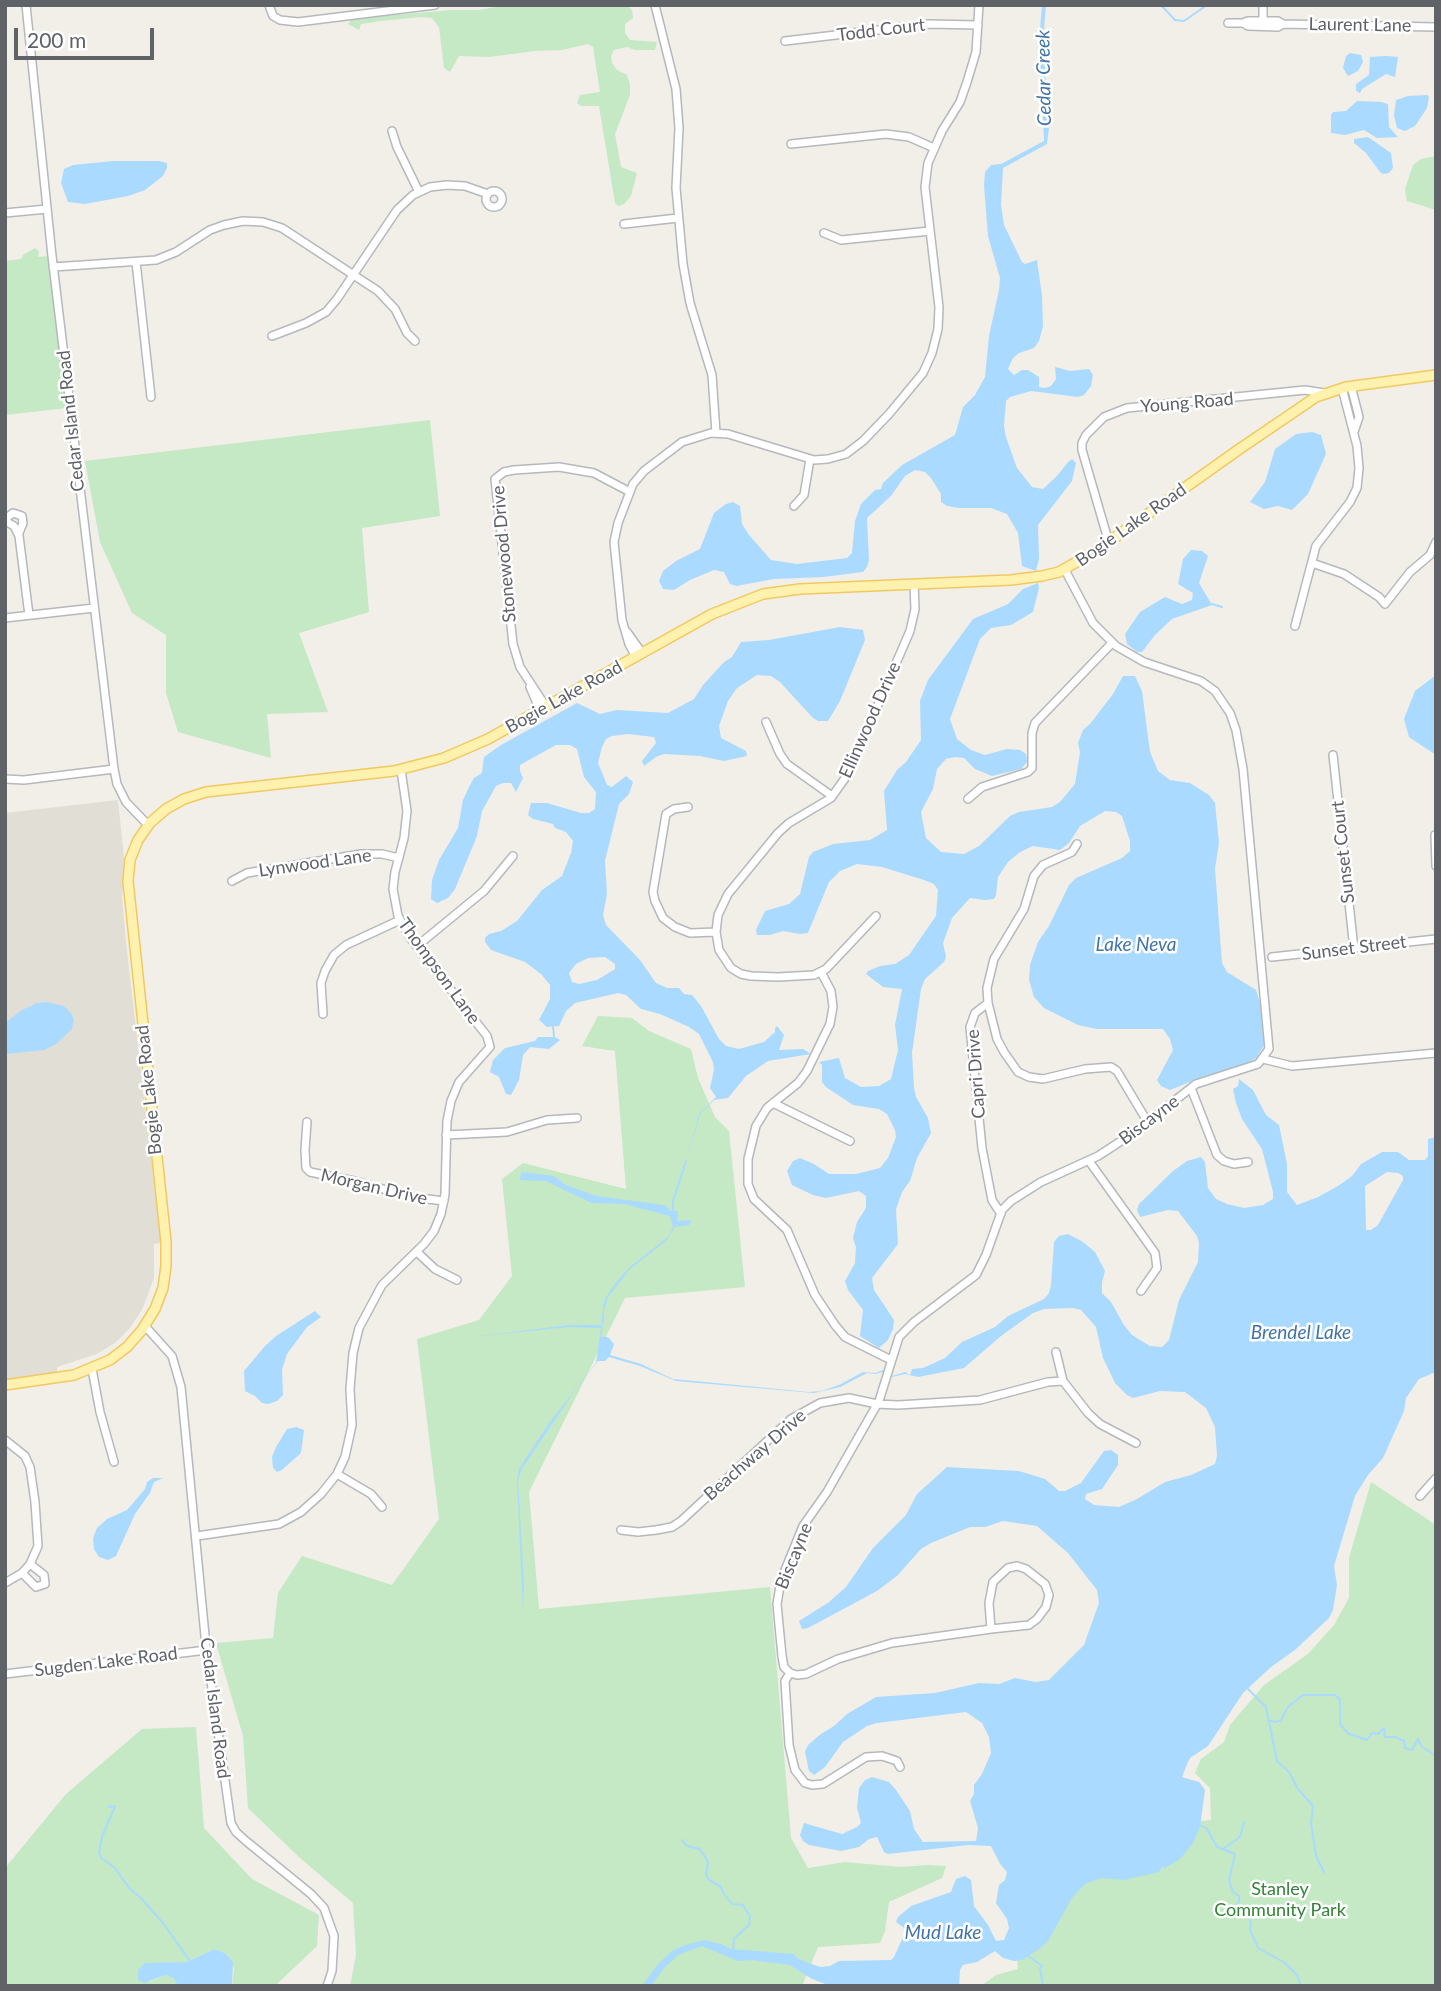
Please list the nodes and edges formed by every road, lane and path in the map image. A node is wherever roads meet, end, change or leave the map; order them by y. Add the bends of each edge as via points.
1 (26, 5) edge
2 (269, 5) edge
3 (435, 5) edge
4 (655, 5) edge
5 (979, 5) edge
6 (1263, 5) edge
7 (1228, 23) dead end
8 (1263, 24) junction
9 (978, 25) junction
10 (1436, 27) edge
11 (785, 41) dead end
12 (393, 131) dead end
13 (791, 144) dead end
14 (934, 148) junction
15 (419, 192) junction
16 (488, 194) dead end
17 (47, 209) junction
18 (5, 213) edge
19 (678, 218) junction
20 (624, 224) dead end
21 (930, 231) junction
22 (824, 233) dead end
23 (136, 262) junction
24 (53, 267) junction
25 (353, 274) junction
26 (272, 336) dead end
27 (415, 341) dead end
28 (1436, 375) edge
29 (1346, 387) junction
30 (1324, 393) junction
31 (151, 397) dead end
32 (716, 433) junction
33 (810, 459) junction
34 (630, 492) junction
35 (794, 506) dead end
36 (5, 520) edge
37 (19, 533) junction
38 (1109, 542) junction
39 (1436, 542) edge
40 (1312, 563) junction
41 (1065, 570) junction
42 (914, 583) junction
43 (94, 608) junction
44 (29, 615) junction
45 (5, 618) edge
46 (1295, 626) dead end
47 (1112, 643) junction
48 (639, 655) junction
49 (543, 709) junction
50 (766, 722) dead end
51 (1333, 755) dead end
52 (114, 769) junction
53 (401, 770) junction
54 (5, 779) edge
55 (832, 796) junction
56 (968, 799) dead end
57 (688, 807) dead end
58 (148, 825) junction
59 (1435, 835) edge
60 (1077, 844) dead end
61 (513, 856) dead end
62 (399, 858) junction
63 (1436, 866) edge
64 (232, 881) dead end
65 (876, 916) dead end
66 (400, 920) junction
67 (716, 932) junction
68 (1436, 939) edge
69 (416, 946) junction
70 (1354, 949) junction
71 (1272, 957) dead end
72 (821, 972) junction
73 (988, 1003) junction
74 (323, 1014) dead end
75 (1436, 1053) edge
76 (1263, 1059) junction
77 (1191, 1088) junction
78 (773, 1103) junction
79 (577, 1118) dead end
80 (1147, 1121) junction
81 (307, 1122) dead end
82 (446, 1135) junction
83 (850, 1141) dead end
84 (1090, 1161) junction
85 (1248, 1162) dead end
86 (443, 1201) junction
87 (1002, 1214) junction
88 (417, 1252) junction
89 (457, 1280) dead end
90 (1141, 1291) dead end
91 (145, 1326) junction
92 (1056, 1352) dead end
93 (891, 1363) junction
94 (92, 1369) junction
95 (1063, 1381) junction
96 (5, 1385) edge
97 (877, 1404) junction
98 (5, 1440) edge
99 (1136, 1443) dead end
100 (114, 1462) dead end
101 (337, 1474) junction
102 (1436, 1478) edge
103 (1420, 1496) dead end
104 (382, 1507) dead end
105 (621, 1530) dead end
106 (197, 1536) junction
107 (30, 1564) junction
108 (22, 1573) junction
109 (5, 1583) edge
110 (991, 1629) junction
111 (206, 1650) junction
112 (790, 1673) junction
113 (5, 1674) edge
114 (900, 1767) dead end
115 (327, 1986) edge

1 - 17 street, Cedar Island Road
2 - 3 street via 273,16 298,22
4 - 19 street via 678,107
5 - 9 street
6 - 8 street
7 - 8 street, Laurent Lane
8 - 10 street, Laurent Lane
9 - 11 street, Todd Court via 929,23
9 - 14 street via 976,51 960,102
12 - 15 street
13 - 14 street via 886,134 909,137
14 - 21 street via 925,187
15 - 16 street via 447,185
15 - 25 street via 397,210
17 - 18 street
17 - 24 street, Cedar Island Road
19 - 20 street
19 - 32 street via 690,303 712,375
21 - 22 street via 841,240
21 - 33 street via 938,329 923,373 858,446 840,456
23 - 24 street
23 - 25 street via 176,252 224,225 263,222 282,228
23 - 31 street
24 - 43 street, Cedar Island Road
25 - 26 street via 326,312
25 - 27 street via 390,302
28 - 29 main road, Bogie Lake Road
29 - 30 main road, Bogie Lake Road
29 - 40 street via 1359,417 1354,433 1357,488 1321,538
30 - 38 main road, Bogie Lake Road
30 - 38 street, Young Road via 1305,390 1127,408 1104,417 1086,435 1082,450
32 - 33 street
32 - 34 street via 695,436 669,450 644,471
33 - 35 street via 804,495
34 - 48 street via 614,542 618,597 626,631
34 - 49 street, Stonewood Drive via 594,473 559,467 513,470 495,479 513,644
36 - 37 street
36 - 37 street via 13,513 22,516
37 - 44 street
38 - 41 main road, Bogie Lake Road
39 - 40 street via 1430,555 1385,604 1344,575
40 - 46 street
41 - 42 main road, Bogie Lake Road via 1029,578
41 - 47 street via 1093,623
42 - 48 main road, Bogie Lake Road via 758,596 722,609
42 - 55 street, Ellinwood Drive via 910,631 848,774
43 - 44 street
43 - 52 street, Cedar Island Road
44 - 45 street
47 - 56 street via 1035,723 1032,768 982,788
47 - 76 street via 1144,662 1201,681 1225,702 1230,713 1243,769 1270,1042
48 - 49 main road, Bogie Lake Road
49 - 53 main road, Bogie Lake Road via 464,751
50 - 55 street via 787,764
51 - 70 street, Sunset Court
52 - 54 street
52 - 58 street, Cedar Island Road via 123,798
53 - 58 main road, Bogie Lake Road via 206,792 176,802
53 - 62 street, Thompson Lane via 407,811
55 - 67 street, Ellinwood Drive via 778,833 728,894
57 - 67 street via 666,814 655,901 663,918 675,927 691,933
58 - 91 main road, Bogie Lake Road via 131,857 128,891 166,1263 160,1297
59 - 63 street
60 - 73 street, Capri Drive via 1034,876 1024,909 994,959
61 - 69 street via 484,891
62 - 64 street, Lynwood Lane via 361,854 247,873
62 - 66 street, Thompson Lane via 393,902
65 - 72 street
66 - 69 street, Thompson Lane
66 - 74 street via 334,955 321,983
67 - 72 street via 723,958 740,974 796,977
68 - 70 street, Sunset Street
69 - 82 street, Thompson Lane via 490,1047 459,1082 450,1101
70 - 71 street, Sunset Street
72 - 78 street via 831,991 830,1024 807,1071
73 - 80 street via 997,1039 1018,1072 1042,1079 1111,1068
73 - 87 street, Capri Drive via 975,1013 970,1040 984,1158 992,1200
75 - 76 street via 1292,1066
76 - 77 street, Biscayne
77 - 80 street, Biscayne
77 - 85 street via 1217,1155 1234,1164
78 - 83 street
78 - 93 street via 752,1140 749,1189 787,1230 815,1295 835,1325 845,1337
79 - 82 street via 547,1120 507,1132
80 - 84 street, Biscayne
81 - 86 street, Morgan Drive via 306,1168 310,1172
82 - 86 street, Thompson Lane
84 - 87 street, Biscayne via 1028,1189
84 - 90 street via 1155,1253 1157,1268
86 - 88 street, Thompson Lane via 434,1231
87 - 93 street, Biscayne via 976,1275 899,1337
88 - 89 street via 435,1269
88 - 101 street, Thompson Lane via 382,1285 359,1328 350,1390 352,1425
91 - 94 main road, Bogie Lake Road via 124,1350
91 - 106 street, Cedar Island Road via 172,1356 181,1387
92 - 95 street
93 - 97 street, Biscayne
94 - 96 main road, Bogie Lake Road
94 - 100 street
95 - 97 street, Beachway Drive via 980,1400
95 - 99 street via 1100,1424
97 - 105 street, Beachway Drive via 849,1398 810,1407 672,1527
97 - 112 street, Biscayne via 803,1526 781,1580 778,1617 785,1667
98 - 107 street via 24,1456 33,1481 38,1546
101 - 104 street via 371,1494
101 - 106 street via 301,1512 279,1524
102 - 103 street
106 - 111 street, Cedar Island Road
107 - 108 street
107 - 108 street via 44,1575 45,1584 36,1587
108 - 109 street
110 - 110 street via 1029,1625 1037,1619 1048,1601 1045,1584 1017,1566 999,1574 989,1593
110 - 112 street via 892,1643 806,1674
111 - 113 street, Sugden Lake Road
111 - 115 street, Cedar Island Road via 232,1823 236,1832 324,1908 334,1945
112 - 114 street via 785,1681 789,1745 795,1770 805,1783 823,1784 866,1757 882,1756 897,1761

